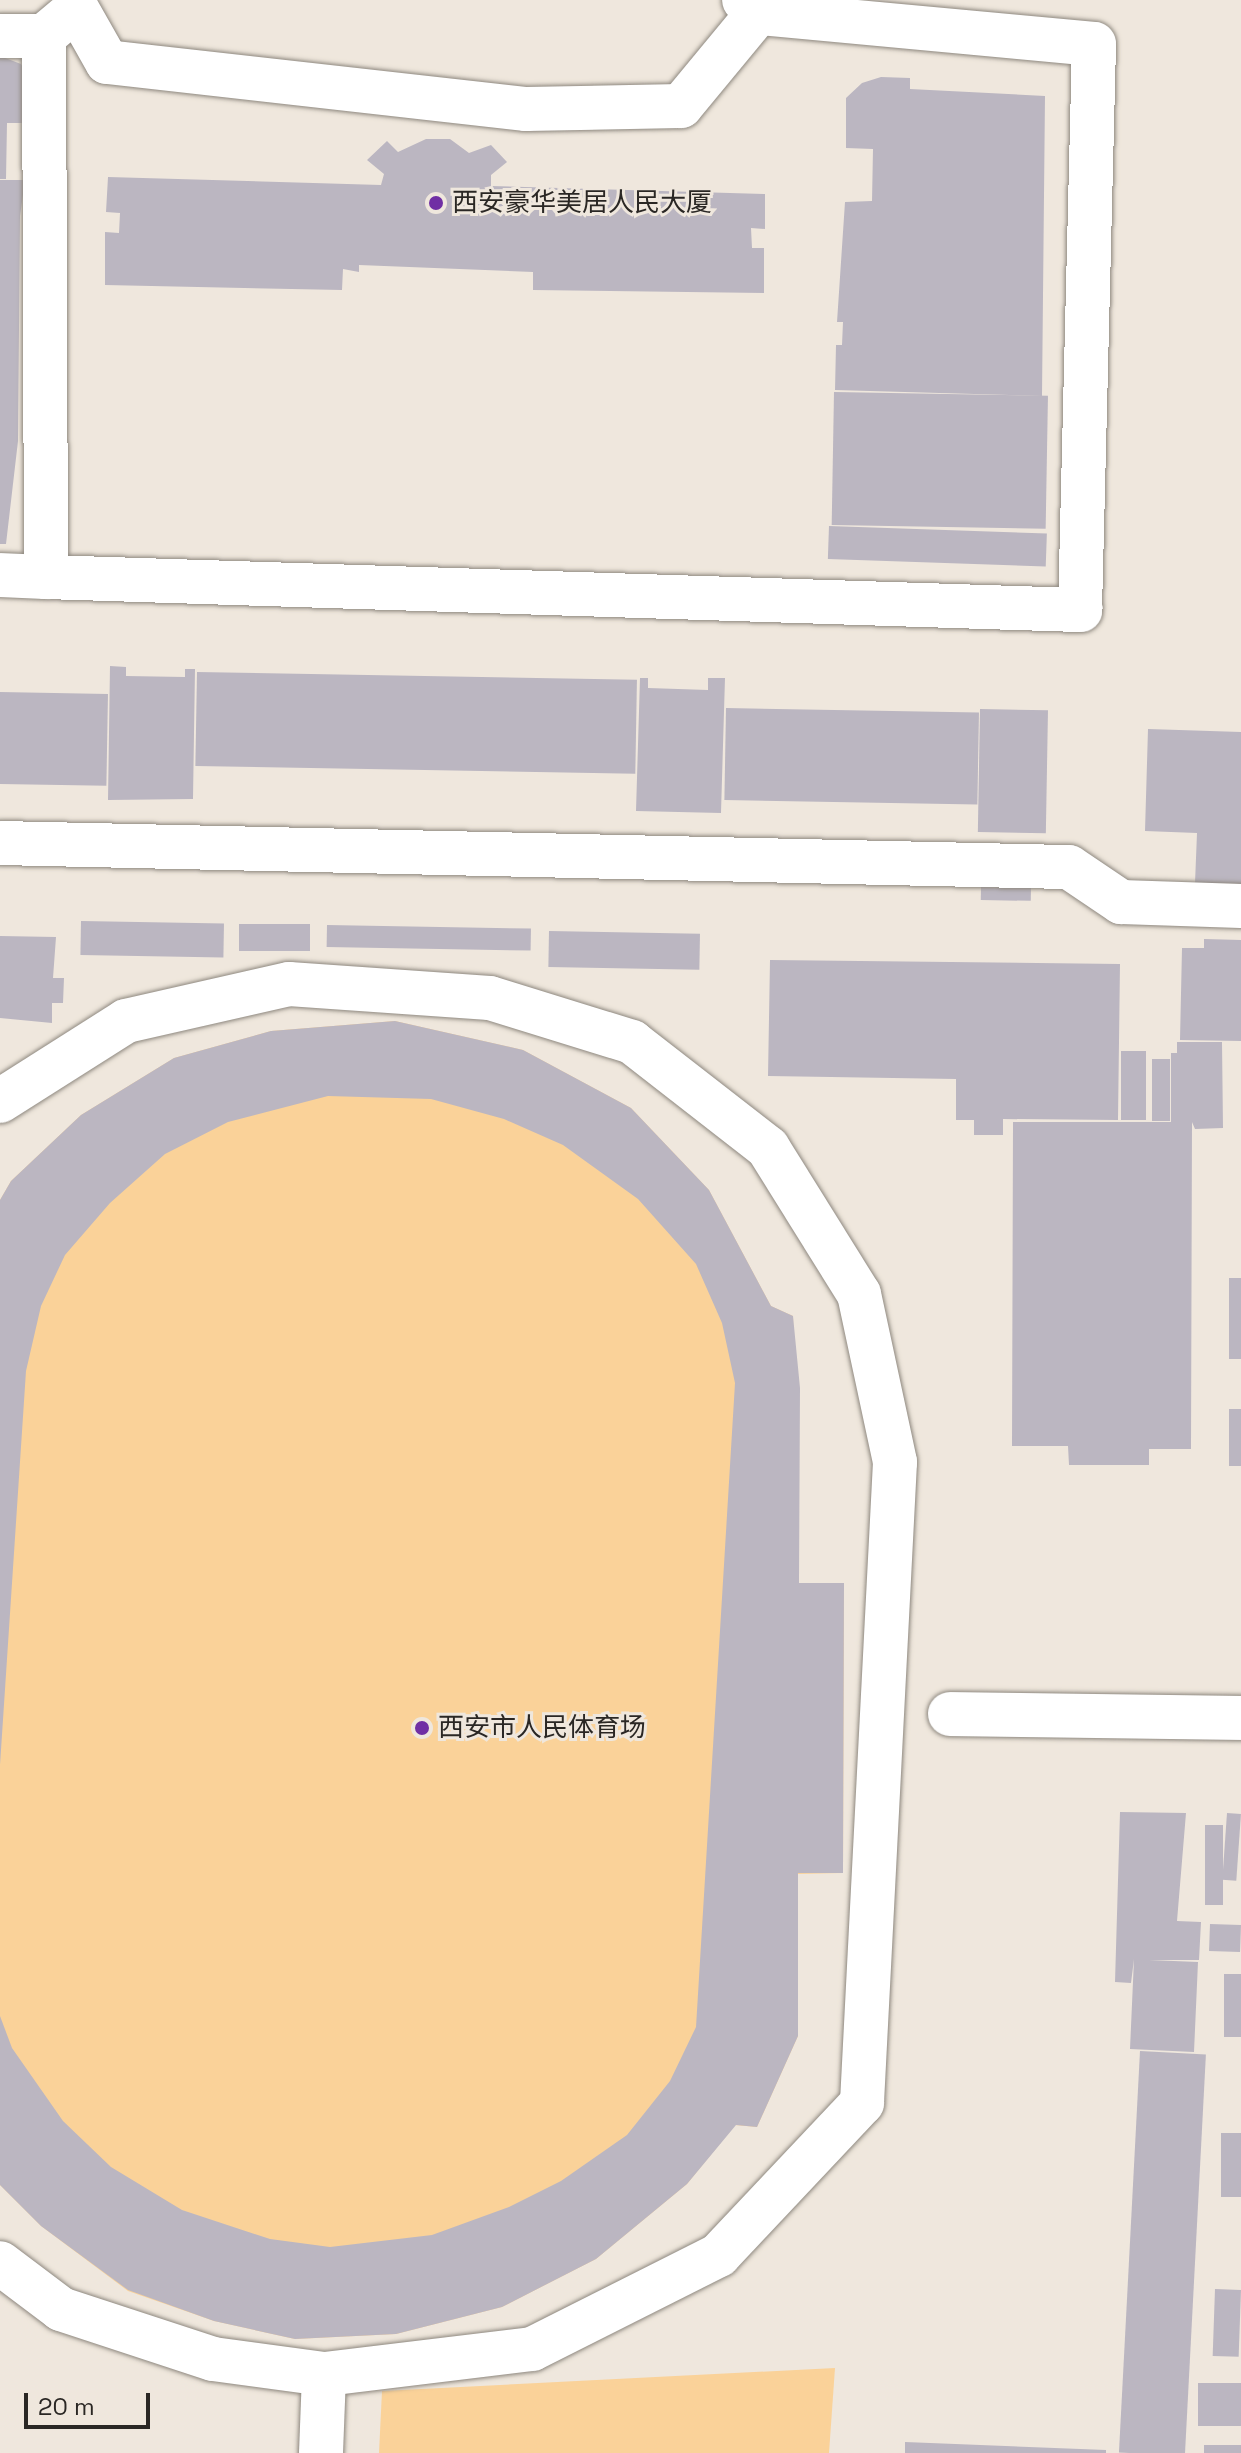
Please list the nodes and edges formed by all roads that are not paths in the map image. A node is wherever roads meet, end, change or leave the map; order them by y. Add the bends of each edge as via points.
1 (82, 4) edge
2 (751, 7) edge
3 (0, 36) edge
4 (44, 36) junction
5 (0, 575) edge
6 (46, 577) junction
7 (0, 843) edge
8 (1241, 906) edge
9 (0, 1101) edge
10 (950, 1714) dead end
11 (1241, 1718) edge
12 (0, 2263) edge
13 (324, 2374) junction
14 (321, 2453) edge

1 - 2 lane via 107,62 526,109 681,106
1 - 4 lane
2 - 6 lane via 1094,44 1080,610
3 - 4 lane
4 - 6 lane
5 - 6 lane
7 - 8 lane via 1069,867 1121,902
9 - 13 lane via 126,1021 289,984 490,998 632,1042 768,1148 859,1294 895,1462 862,2103 719,2255 706,2262 532,2349
10 - 11 lane
12 - 13 lane via 61,2309 213,2359
13 - 14 lane

